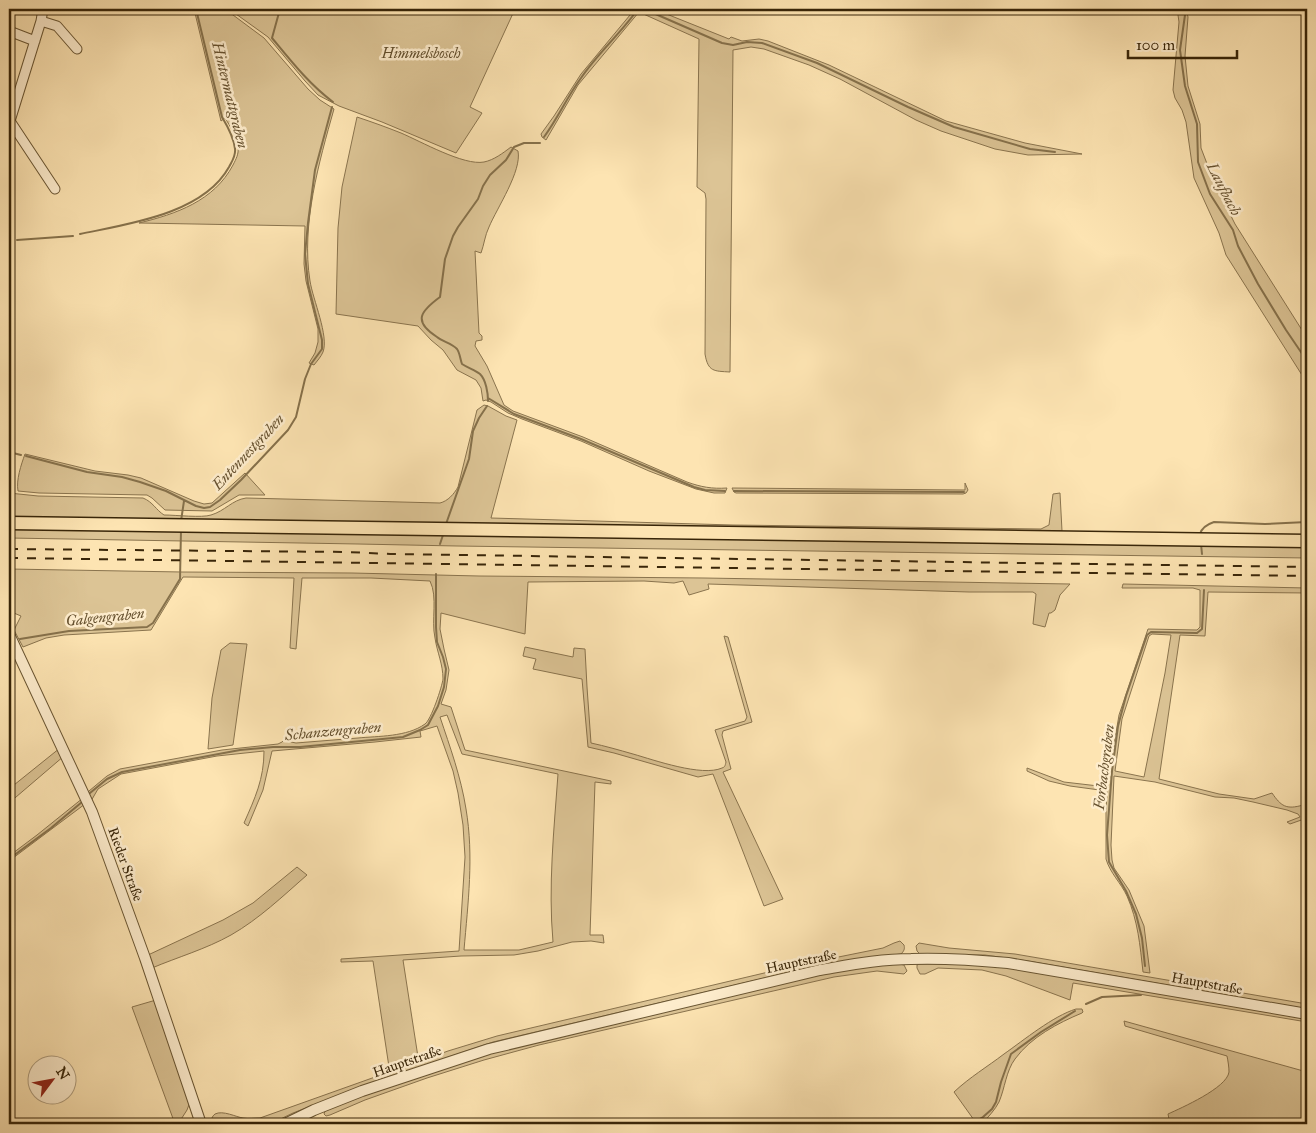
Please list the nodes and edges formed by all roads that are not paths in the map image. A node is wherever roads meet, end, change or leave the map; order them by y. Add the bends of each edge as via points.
1 (43, 9) edge
2 (41, 21) junction
3 (9, 31) edge
4 (34, 41) junction
5 (77, 48) dead end
6 (9, 122) edge
7 (55, 189) dead end
8 (9, 523) edge
9 (1307, 541) edge
10 (9, 634) edge
11 (1307, 1014) edge
12 (201, 1124) edge
13 (285, 1124) edge

1 - 2 street
2 - 4 street
2 - 5 street via 57,26
3 - 4 street
4 - 6 street
6 - 7 street
8 - 9 main road
10 - 12 street, Rieder Straße via 92,812
11 - 13 street, Hauptstraße via 1008,963 911,958 870,962 820,970 489,1049 362,1091

